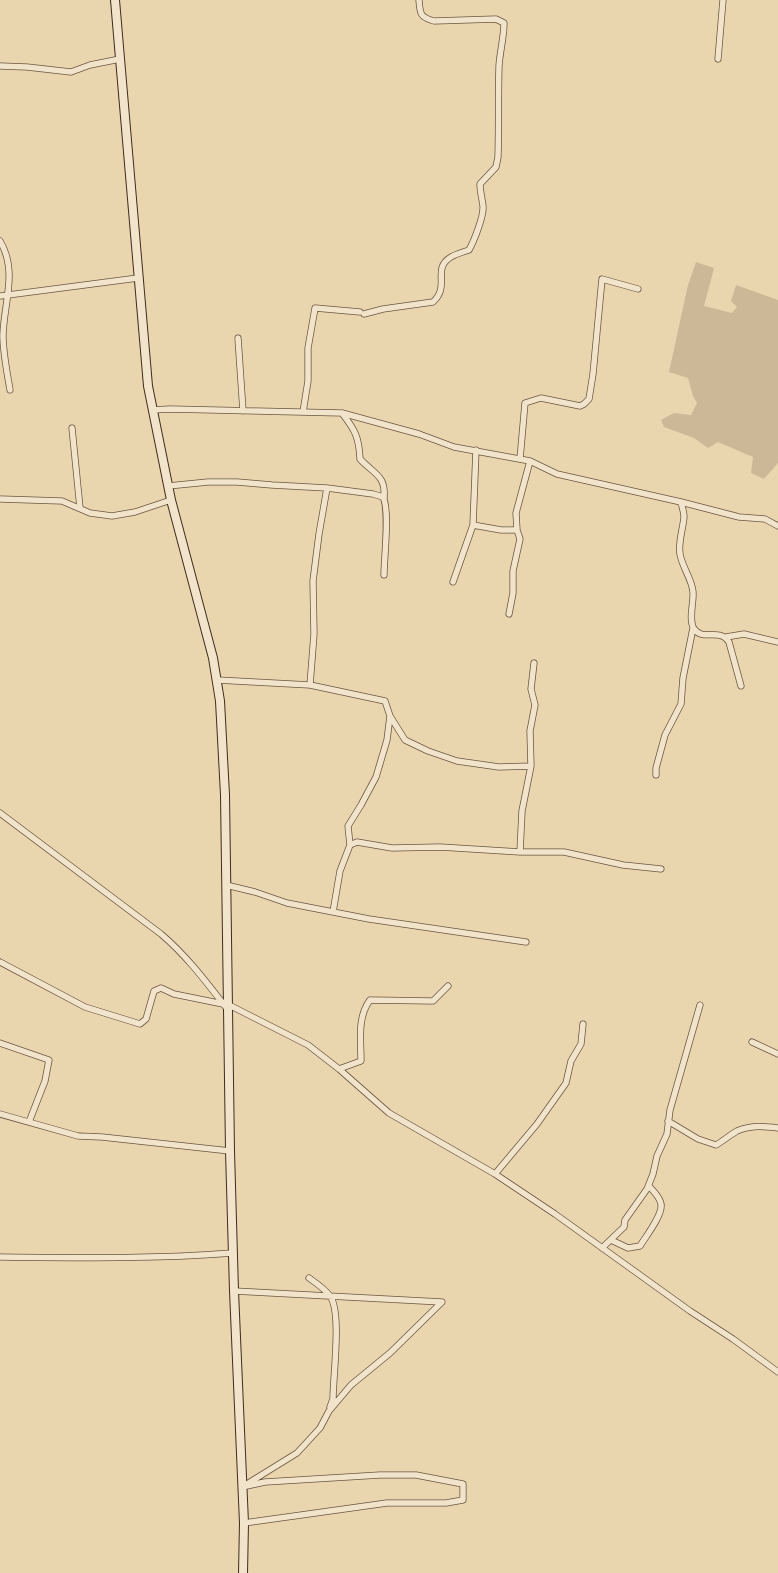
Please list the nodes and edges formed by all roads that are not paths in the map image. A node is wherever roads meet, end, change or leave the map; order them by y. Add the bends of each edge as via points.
1 (115, 0) edge
2 (419, 0) edge
3 (723, 0) edge
4 (120, 59) junction
5 (718, 59) dead end
6 (0, 66) edge
7 (0, 241) edge
8 (138, 278) junction
9 (638, 289) dead end
10 (8, 295) junction
11 (0, 296) edge
12 (238, 338) dead end
13 (10, 390) dead end
14 (152, 410) junction
15 (243, 411) junction
16 (303, 412) junction
17 (342, 413) junction
18 (72, 428) dead end
19 (476, 450) junction
20 (520, 459) junction
21 (530, 461) junction
22 (168, 486) junction
23 (326, 488) junction
24 (0, 499) edge
25 (384, 499) junction
26 (171, 500) junction
27 (681, 502) junction
28 (80, 508) junction
29 (473, 525) junction
30 (778, 526) edge
31 (517, 530) junction
32 (384, 575) dead end
33 (453, 582) dead end
34 (509, 614) dead end
35 (694, 628) junction
36 (726, 637) junction
37 (778, 642) edge
38 (534, 663) dead end
39 (216, 680) junction
40 (310, 685) junction
41 (741, 686) dead end
42 (390, 716) junction
43 (532, 766) junction
44 (656, 775) dead end
45 (0, 813) edge
46 (350, 845) junction
47 (520, 852) junction
48 (661, 869) dead end
49 (226, 885) junction
50 (333, 912) junction
51 (526, 942) dead end
52 (0, 962) edge
53 (448, 986) dead end
54 (700, 1005) dead end
55 (227, 1007) junction
56 (583, 1024) dead end
57 (752, 1042) dead end
58 (0, 1043) edge
59 (778, 1054) edge
60 (339, 1069) junction
61 (0, 1114) edge
62 (668, 1121) junction
63 (29, 1122) junction
64 (778, 1128) edge
65 (230, 1151) junction
66 (495, 1174) junction
67 (648, 1186) junction
68 (611, 1240) junction
69 (602, 1248) junction
70 (233, 1253) junction
71 (0, 1257) edge
72 (309, 1278) dead end
73 (234, 1291) junction
74 (330, 1296) junction
75 (778, 1372) edge
76 (329, 1411) junction
77 (242, 1487) junction
78 (244, 1522) junction
79 (243, 1573) edge

1 - 4 main road
2 - 16 street via 420,13 424,18 434,21 496,20 504,23 499,66 496,167 480,184 483,207 475,240 469,250 451,256 443,263 441,292 433,302 362,313 316,308 308,348 308,381
3 - 5 street
4 - 6 street via 71,72
4 - 8 main road
7 - 10 street via 10,271
8 - 10 street
8 - 14 main road
9 - 20 street via 602,279 594,374 589,399 580,406 541,398 525,403
10 - 11 street
10 - 13 street via 3,337
12 - 15 street
14 - 15 street
14 - 22 main road
15 - 16 street
16 - 17 street
17 - 19 street via 419,434 454,447
17 - 25 street via 355,430 360,459 382,480 385,488
18 - 28 street
19 - 20 street
19 - 29 street
20 - 21 street
21 - 27 street via 557,474
21 - 31 street via 516,513
22 - 23 street via 237,482
22 - 26 main road
23 - 25 street via 372,494
23 - 40 street via 313,581 314,634
24 - 28 street via 62,501
25 - 32 street
26 - 28 street via 112,516 90,513
26 - 39 main road via 206,629
27 - 30 street via 739,517 766,519
27 - 35 street via 684,516 680,555 692,587
29 - 31 street
29 - 33 street
31 - 34 street via 520,539 513,571 513,594
35 - 36 street via 703,635
35 - 44 street via 683,678 681,704 665,735
36 - 37 street via 744,634
36 - 41 street
38 - 43 street via 531,688 535,705 530,731
39 - 40 street
39 - 49 main road via 223,743
40 - 42 street via 385,701
42 - 43 street via 405,740 428,752 457,761 499,767
42 - 46 street via 387,740 376,776 348,826
43 - 47 street via 522,811
45 - 55 street via 161,934 188,960
46 - 47 street via 357,842 392,848 440,847
46 - 50 street via 340,871
47 - 48 street via 564,852 623,865
49 - 50 street via 287,903
49 - 55 main road
50 - 51 street
52 - 55 street via 86,1007 140,1024 146,1019 154,991 161,988 174,994
53 - 60 street via 434,1001 370,1000 365,1006 360,1033 361,1061
54 - 62 street
55 - 60 street via 308,1045
55 - 65 main road
56 - 66 street via 581,1044 571,1061 566,1083 537,1124
57 - 59 street
58 - 63 street via 49,1060 45,1081
60 - 66 street via 389,1113
61 - 63 street
62 - 64 street via 698,1139 716,1145 737,1131 756,1125
62 - 67 street via 667,1134
63 - 65 street via 78,1136
65 - 70 main road
66 - 69 street
67 - 68 street via 625,1220 624,1227
67 - 68 street via 657,1195 661,1204 659,1215 640,1246 628,1248
68 - 69 street
69 - 75 street
70 - 71 street via 108,1258
70 - 73 main road
72 - 74 street
73 - 74 street
73 - 77 main road
74 - 76 street via 336,1311 336,1331 333,1399
74 - 76 street via 442,1302 390,1353 351,1385
76 - 77 street via 320,1428 297,1453
77 - 78 main road
77 - 78 street via 277,1481 380,1475 416,1475 463,1484 462,1500 446,1503 387,1503
78 - 79 main road

